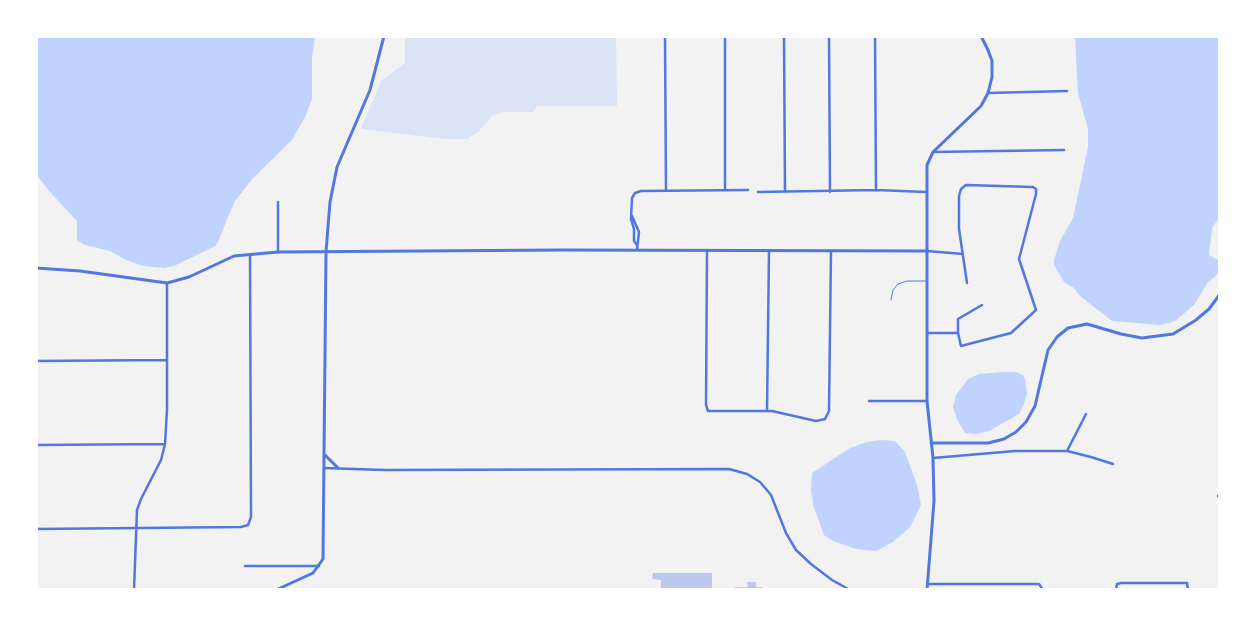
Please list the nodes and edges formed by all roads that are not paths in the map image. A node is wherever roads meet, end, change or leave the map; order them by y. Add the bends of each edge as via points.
1 (384, 36) edge
2 (665, 36) edge
3 (725, 36) edge
4 (784, 36) edge
5 (829, 36) edge
6 (874, 36) edge
7 (981, 36) edge
8 (1067, 91) dead end
9 (988, 92) junction
10 (1064, 150) dead end
11 (933, 152) junction
12 (725, 190) junction
13 (748, 190) dead end
14 (876, 190) junction
15 (666, 191) junction
16 (758, 192) dead end
17 (784, 192) junction
18 (830, 192) junction
19 (926, 192) junction
20 (278, 202) dead end
21 (637, 250) junction
22 (707, 250) junction
23 (769, 251) junction
24 (830, 251) junction
25 (927, 251) junction
26 (278, 252) junction
27 (326, 252) junction
28 (250, 253) junction
29 (963, 254) junction
30 (36, 268) edge
31 (927, 281) junction
32 (167, 283) junction
33 (967, 283) dead end
34 (1220, 294) edge
35 (891, 300) dead end
36 (982, 305) dead end
37 (927, 333) junction
38 (958, 333) junction
39 (167, 360) junction
40 (36, 361) edge
41 (869, 401) dead end
42 (927, 401) junction
43 (767, 411) junction
44 (1086, 414) dead end
45 (931, 443) junction
46 (36, 444) edge
47 (165, 444) junction
48 (1067, 451) junction
49 (324, 454) junction
50 (933, 458) junction
51 (1113, 464) dead end
52 (324, 468) junction
53 (338, 468) junction
54 (136, 528) junction
55 (36, 529) edge
56 (245, 566) dead end
57 (319, 566) junction
58 (927, 584) junction
59 (134, 590) edge
60 (276, 590) edge
61 (850, 590) edge
62 (927, 590) edge
63 (1043, 590) edge
64 (1116, 590) edge
65 (1188, 590) edge

1 - 27 street via 370,90 334,178
2 - 15 street
3 - 12 street
4 - 17 street
5 - 18 street
6 - 14 street
7 - 9 street via 992,61
8 - 9 street
9 - 11 street via 981,106
10 - 11 street
11 - 19 street via 927,166
12 - 13 street
12 - 15 street
14 - 18 street
14 - 19 street
15 - 21 street via 635,193 631,203 639,232
16 - 17 street
17 - 18 street
19 - 25 street
20 - 26 street
21 - 22 street
21 - 27 street
22 - 23 street
22 - 43 street via 708,411
23 - 24 street
23 - 43 street
24 - 25 street
24 - 43 street via 830,410 826,419 816,421
25 - 29 street
25 - 31 street
26 - 27 street
26 - 28 street
27 - 49 street
28 - 32 street via 226,259 189,277
28 - 54 street via 250,522 241,527
29 - 33 street
29 - 38 street via 959,229 961,189 966,185 1036,189 1018,259 1036,310 1011,334 962,346
30 - 32 street
31 - 35 lane via 898,284
31 - 37 street
32 - 39 street
34 - 45 street via 1209,309 1173,334 1142,338 1087,324 1068,328 1052,343 1038,395 1022,427 1011,435 988,443
36 - 38 street via 958,319
37 - 38 street
37 - 42 street
39 - 40 street
39 - 47 street
41 - 42 street
42 - 45 street
44 - 48 street
45 - 50 street
46 - 47 street
47 - 54 street via 162,460 138,506
48 - 50 street via 1015,451
48 - 51 street
49 - 52 street
49 - 53 street
50 - 58 street via 934,501
52 - 53 street
52 - 57 street via 324,549
53 - 61 street via 730,469 760,482 771,495 796,550 810,564
54 - 55 street
54 - 59 street
56 - 57 street
57 - 60 street via 313,573
58 - 62 street
58 - 63 street via 1039,584
64 - 65 street via 1117,584 1121,583 1187,583

